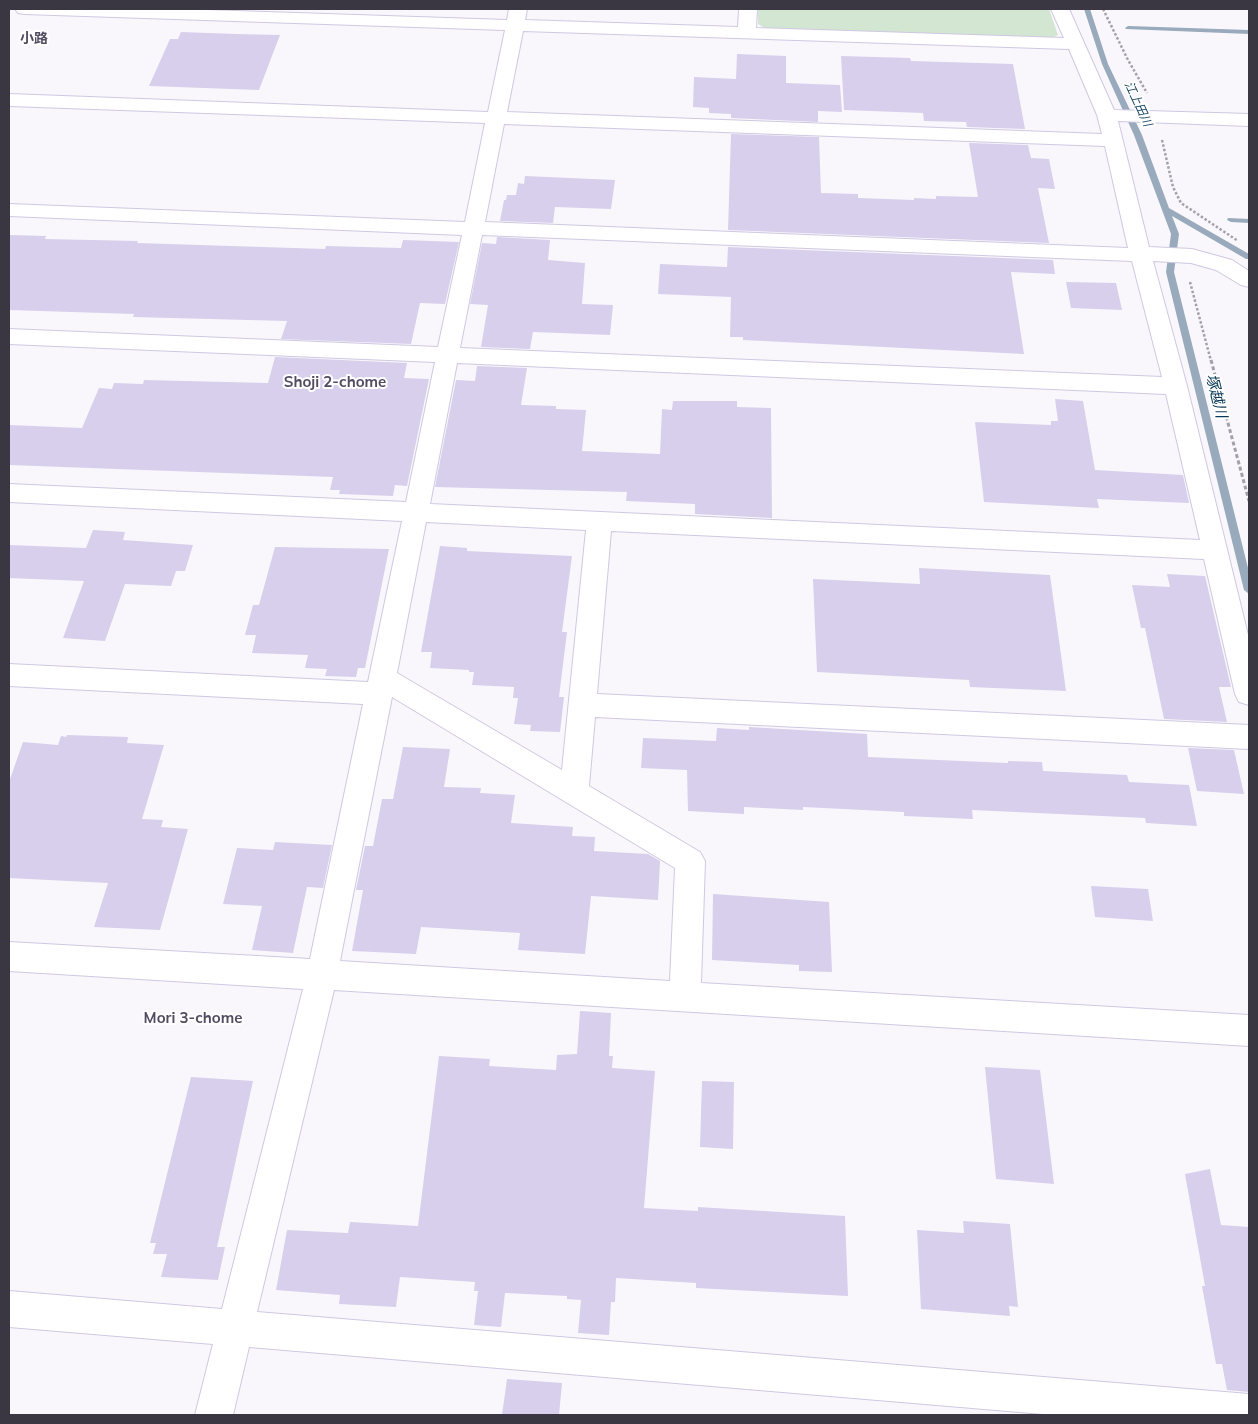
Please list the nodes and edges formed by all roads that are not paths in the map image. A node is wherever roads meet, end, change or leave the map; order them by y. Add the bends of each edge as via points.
1 (24, 9) edge
2 (748, 9) edge
3 (1060, 9) edge
4 (516, 17) edge
5 (747, 33) junction
6 (1076, 44) junction
7 (9, 100) edge
8 (1114, 116) junction
9 (496, 118) junction
10 (1249, 120) edge
11 (1112, 140) junction
12 (9, 210) edge
13 (474, 228) junction
14 (1146, 254) junction
15 (1249, 280) edge
16 (9, 336) edge
17 (448, 355) junction
18 (1176, 386) junction
19 (9, 493) edge
20 (416, 514) junction
21 (599, 522) junction
22 (1216, 550) junction
23 (9, 675) edge
24 (381, 686) junction
25 (1249, 694) edge
26 (582, 705) junction
27 (1249, 737) edge
28 (574, 790) junction
29 (9, 956) edge
30 (322, 975) junction
31 (685, 997) junction
32 (1249, 1031) edge
33 (9, 1309) edge
34 (236, 1328) junction
35 (1249, 1413) edge
36 (214, 1415) edge

1 - 4 street
2 - 5 street
3 - 6 street
4 - 5 street
4 - 9 street
5 - 6 street
6 - 8 street
7 - 9 street
8 - 10 street
8 - 11 street
9 - 11 street
9 - 13 street
11 - 14 street
12 - 13 street
13 - 14 street
13 - 17 street
14 - 15 street via 1192,256 1224,265
14 - 18 street
16 - 17 street
17 - 18 street
17 - 20 street
18 - 22 street
19 - 20 street
20 - 21 street
20 - 24 street
21 - 22 street
21 - 26 street
22 - 25 street
23 - 24 street
24 - 28 street
24 - 30 street
26 - 27 street
26 - 28 street
28 - 31 street via 690,862
29 - 30 street
30 - 31 street
30 - 34 street
31 - 32 street
33 - 34 street
34 - 35 street
34 - 36 street

